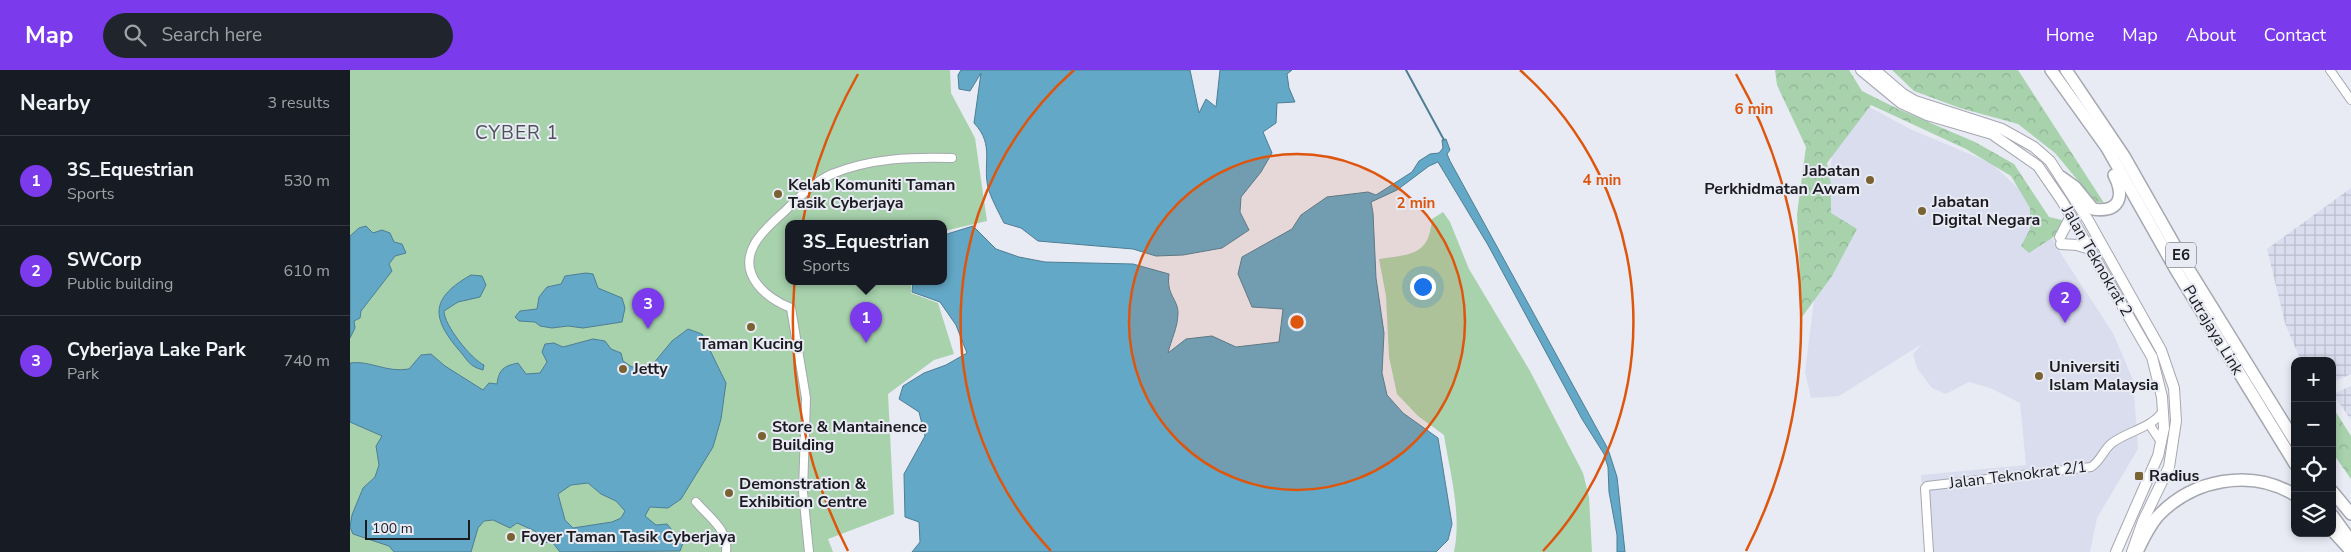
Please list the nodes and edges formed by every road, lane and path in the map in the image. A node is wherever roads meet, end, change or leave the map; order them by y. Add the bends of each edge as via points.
1 (1861, 70) edge
2 (1875, 70) edge
3 (2051, 70) edge
4 (2066, 70) edge
5 (2330, 70) edge
6 (2351, 100) edge
7 (2098, 137) junction
8 (952, 158) dead end
9 (2061, 177) junction
10 (2071, 216) junction
11 (2090, 249) junction
12 (2163, 411) junction
13 (2149, 424) junction
14 (2291, 435) edge
15 (2161, 442) junction
16 (2291, 457) edge
17 (2333, 492) edge
18 (2291, 493) edge
19 (696, 502) dead end
20 (2351, 514) edge
21 (2336, 520) edge
22 (2336, 534) edge
23 (2351, 541) edge
24 (2351, 551) edge
25 (726, 552) edge
26 (809, 552) edge
27 (1929, 552) edge
28 (2116, 552) edge
29 (2132, 552) edge
30 (2137, 552) edge

1 - 10 main road, Jalan Teknokrat 2 via 1902,104 1992,134 2015,148 2038,166
2 - 9 main road, Jalan Teknokrat 2 via 1915,101 2002,129 2020,138 2050,161
3 - 7 highway, Putrajaya Link / E6
4 - 14 highway, Putrajaya Link / E6 via 2124,156 2186,265
5 - 6 street
7 - 9 highway via 2120,186 2116,204 2093,209 2075,187
7 - 16 highway, Putrajaya Link / E6
8 - 26 street via 884,159 834,174 800,196 754,246 750,260 752,277 762,292 791,308 806,398 803,492
9 - 29 main road, Jalan Teknokrat 2 via 2161,350 2174,388 2176,421 2169,467
10 - 11 main road, Jalan Teknokrat 2
10 - 11 main road via 2060,241
11 - 12 main road, Jalan Teknokrat 2 via 2152,357
12 - 13 street, Jalan Teknokrat 2/1
12 - 15 main road, Jalan Teknokrat 2
13 - 15 street
13 - 27 street, Jalan Teknokrat 2/1 via 2109,445 2098,463 2091,467 1925,488
15 - 28 main road, Jalan Teknokrat 2 via 2158,456
17 - 20 highway
18 - 30 highway via 2266,482 2250,480 2217,482 2201,487 2186,494 2158,516
19 - 25 street via 724,533
21 - 23 highway
22 - 24 highway

